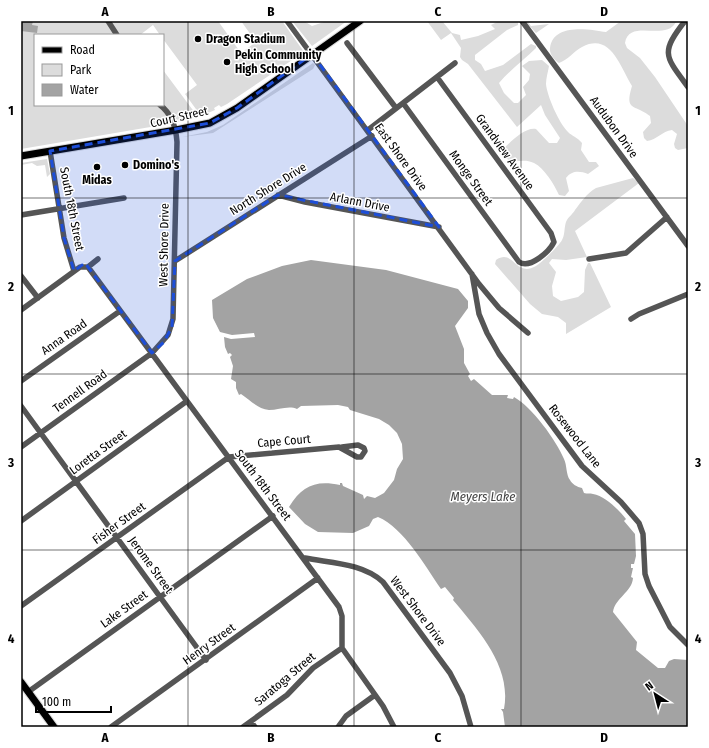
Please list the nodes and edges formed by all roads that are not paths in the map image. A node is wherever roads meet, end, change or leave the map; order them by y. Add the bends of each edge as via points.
1 (108, 21) edge
2 (287, 21) edge
3 (360, 21) edge
4 (522, 21) edge
5 (685, 21) edge
6 (688, 23) edge
7 (116, 34) edge
8 (347, 43) dead end
9 (312, 54) junction
10 (455, 63) dead end
11 (437, 77) junction
12 (688, 87) edge
13 (403, 103) junction
14 (161, 106) edge
15 (396, 108) junction
16 (176, 130) junction
17 (368, 130) junction
18 (372, 136) junction
19 (50, 151) junction
20 (21, 156) edge
21 (278, 195) junction
22 (124, 198) dead end
23 (60, 209) junction
24 (21, 215) edge
25 (668, 217) junction
26 (439, 228) junction
27 (688, 246) edge
28 (98, 259) dead end
29 (589, 260) dead end
30 (175, 261) junction
31 (523, 265) joint
32 (88, 267) junction
33 (74, 271) junction
34 (472, 274) junction
35 (21, 276) edge
36 (688, 294) edge
37 (38, 298) junction
38 (21, 310) edge
39 (120, 311) junction
40 (631, 319) dead end
41 (528, 333) dead end
42 (152, 353) junction
43 (21, 381) edge
44 (187, 401) junction
45 (21, 406) edge
46 (40, 433) junction
47 (21, 447) edge
48 (342, 447) dead end
49 (229, 457) junction
50 (76, 481) junction
51 (273, 516) junction
52 (21, 521) edge
53 (117, 537) junction
54 (305, 558) junction
55 (318, 578) junction
56 (160, 597) junction
57 (21, 606) edge
58 (688, 645) edge
59 (342, 648) junction
60 (206, 660) junction
61 (21, 682) edge
62 (28, 692) junction
63 (374, 695) junction
64 (251, 722) junction
65 (54, 727) edge
66 (111, 727) edge
67 (243, 727) edge
68 (255, 727) edge
69 (338, 727) edge
70 (394, 727) edge
71 (472, 727) edge

1 - 7 street
2 - 9 street, East Shore Drive
3 - 9 main road, Court Street
4 - 25 street, Audubon Drive
5 - 6 street
5 - 12 street via 670,43 668,56
8 - 15 street
9 - 16 main road, Court Street via 219,118 205,124
9 - 17 street, East Shore Drive
10 - 11 street
11 - 13 street
11 - 31 street, Grandview Avenue via 551,233 554,240 547,251 529,264
13 - 15 street
13 - 31 street, Monge Street via 517,261
14 - 16 street via 169,113
15 - 17 street
16 - 19 main road, Court Street
16 - 30 street, West Shore Drive
17 - 18 street, East Shore Drive
18 - 21 street, North Shore Drive
18 - 26 street, East Shore Drive
19 - 20 main road, Court Street
19 - 23 street, South 18th Street
21 - 26 street, Arlann Drive
21 - 30 street, North Shore Drive
22 - 23 street
23 - 24 street
23 - 33 street, South 18th Street via 64,238
25 - 27 street, Audubon Drive
25 - 29 street via 626,253
26 - 34 street, East Shore Drive
28 - 32 street
30 - 42 street, West Shore Drive via 172,327 164,342
32 - 33 street via 81,266
32 - 39 street, South 18th Street
33 - 37 street
34 - 41 street, East Shore Drive via 499,308
34 - 58 street, Rosewood Lane via 479,314 499,354 582,466 621,502 639,523 643,534 645,574 649,586 670,627
35 - 37 street
36 - 40 street
37 - 38 street
39 - 42 street, South 18th Street
39 - 43 street, Anna Road
42 - 44 street, South 18th Street
42 - 46 street, Tennell Road
44 - 49 street, South 18th Street
44 - 50 street, Loretta Street
45 - 46 street, Jerome Street
46 - 47 street, Tennell Road
46 - 50 street, Jerome Street
48 - 49 street, Cape Court
49 - 51 street, South 18th Street
49 - 53 street, Fisher Street
50 - 52 street, Loretta Street
50 - 53 street, Jerome Street
51 - 54 street, South 18th Street
51 - 56 street, Lake Street
53 - 56 street, Jerome Street
53 - 57 street, Fisher Street
54 - 55 street, South 18th Street
54 - 71 street, West Shore Drive via 361,569 383,582 450,672 462,696
55 - 59 street, South 18th Street via 341,611
55 - 60 street, Henry Street
56 - 60 street, Jerome Street
56 - 62 street, Lake Street
59 - 63 street
59 - 64 street, Saratoga Street via 313,668 287,695
60 - 66 street, Henry Street
61 - 62 main road
62 - 65 main road
63 - 69 street via 346,716
63 - 70 street
64 - 67 street, Saratoga Street
64 - 68 street

